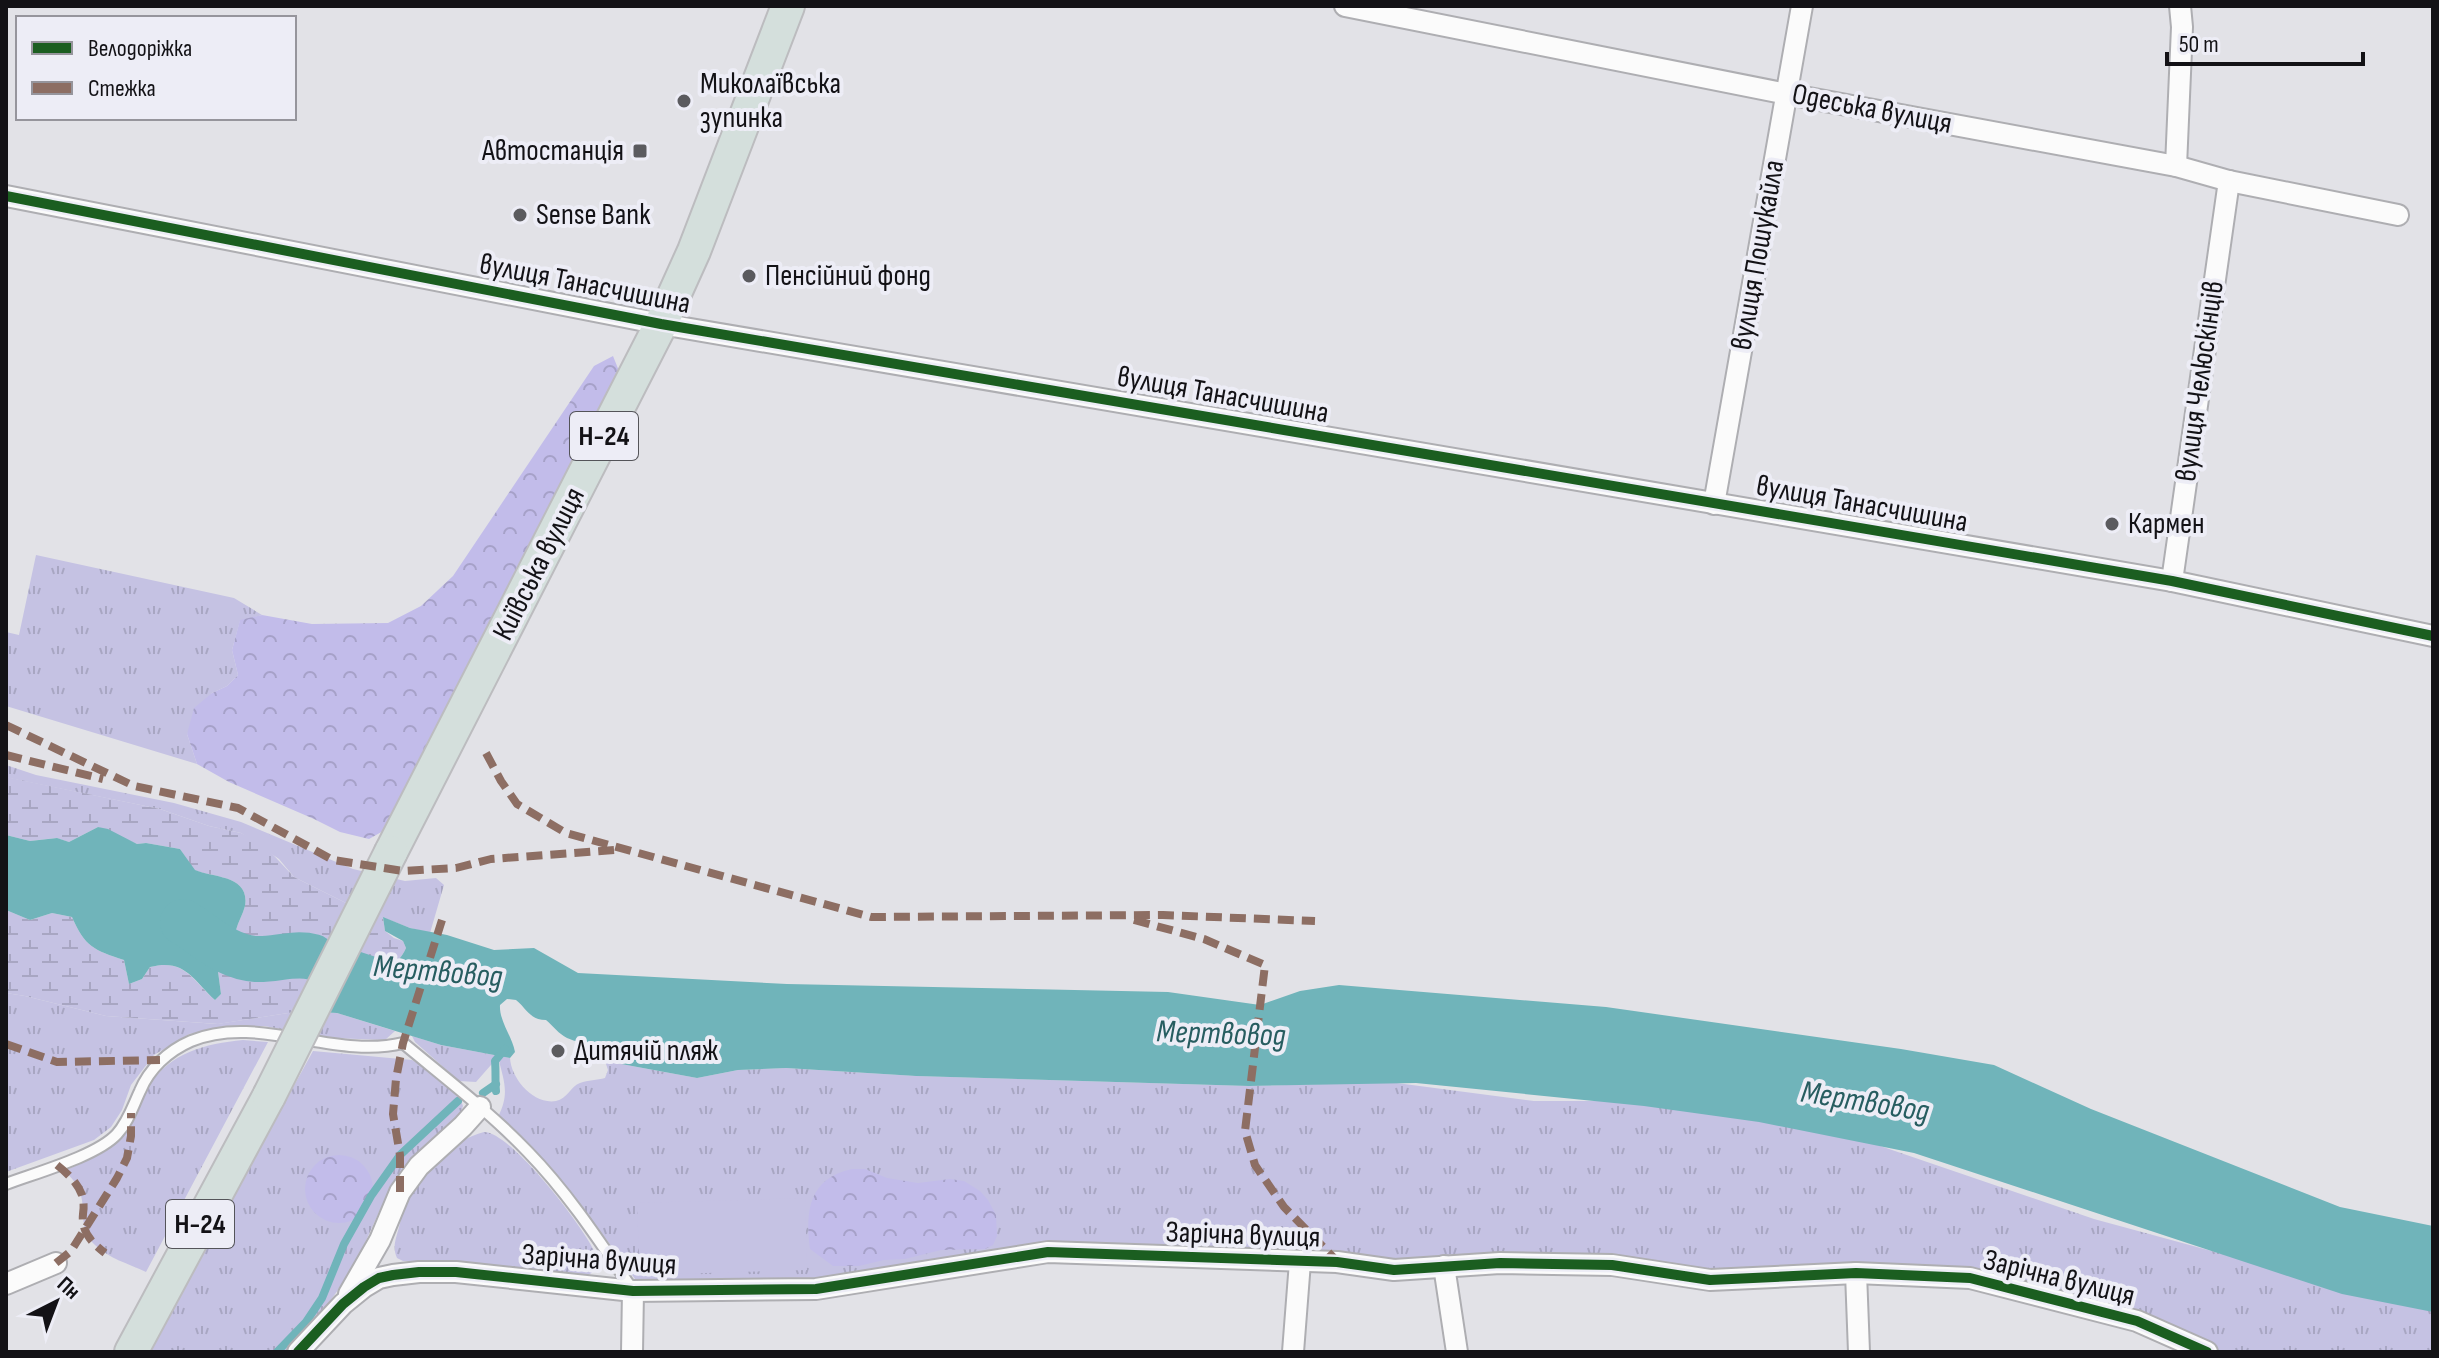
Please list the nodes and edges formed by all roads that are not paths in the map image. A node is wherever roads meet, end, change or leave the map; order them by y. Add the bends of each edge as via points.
1 (788, 6) edge
2 (1348, 6) edge
3 (1802, 6) edge
4 (2180, 6) edge
5 (1787, 94) junction
6 (2176, 166) junction
7 (2229, 181) junction
8 (6, 196) edge
9 (2398, 215) dead end
10 (661, 324) junction
11 (1714, 504) junction
12 (2172, 581) junction
13 (2433, 636) edge
14 (480, 1107) junction
15 (6, 1184) edge
16 (1300, 1262) junction
17 (56, 1263) dead end
18 (1444, 1266) junction
19 (1856, 1273) junction
20 (6, 1284) edge
21 (633, 1291) junction
22 (343, 1304) junction
23 (131, 1352) edge
24 (298, 1352) edge
25 (632, 1352) edge
26 (1293, 1352) edge
27 (1457, 1352) edge
28 (1859, 1352) edge
29 (2207, 1352) edge

1 - 10 main road, Київська вулиця / Н-24
2 - 5 street, Одеська вулиця
3 - 5 street, вулиця Пошукайла
4 - 6 street
5 - 6 street, Одеська вулиця
5 - 11 street, вулиця Пошукайла
6 - 7 street, Одеська вулиця
7 - 9 street, Одеська вулиця
7 - 12 street, вулиця Челюскінців
8 - 10 street, вулиця Танасчишина
10 - 11 street, вулиця Танасчишина
10 - 23 main road, Київська вулиця / Н-24, bridge via 269,1096
11 - 12 street, вулиця Танасчишина
12 - 13 street, вулиця Танасчишина
14 - 15 lane via 403,1043 363,1047 225,1033 191,1041 160,1060 117,1134 98,1149
14 - 21 lane via 529,1152 577,1209
14 - 22 street via 400,1192
16 - 18 street, Зарічна вулиця via 1394,1270
16 - 21 street, Зарічна вулиця via 1048,1252 816,1289
16 - 26 street
17 - 20 street
18 - 19 street, Зарічна вулиця via 1612,1265 1710,1280
18 - 27 street
19 - 28 street
19 - 29 street, Зарічна вулиця via 1970,1278 2137,1321
21 - 22 street, Зарічна вулиця via 419,1272 379,1278
21 - 25 street
22 - 24 street, Зарічна вулиця

